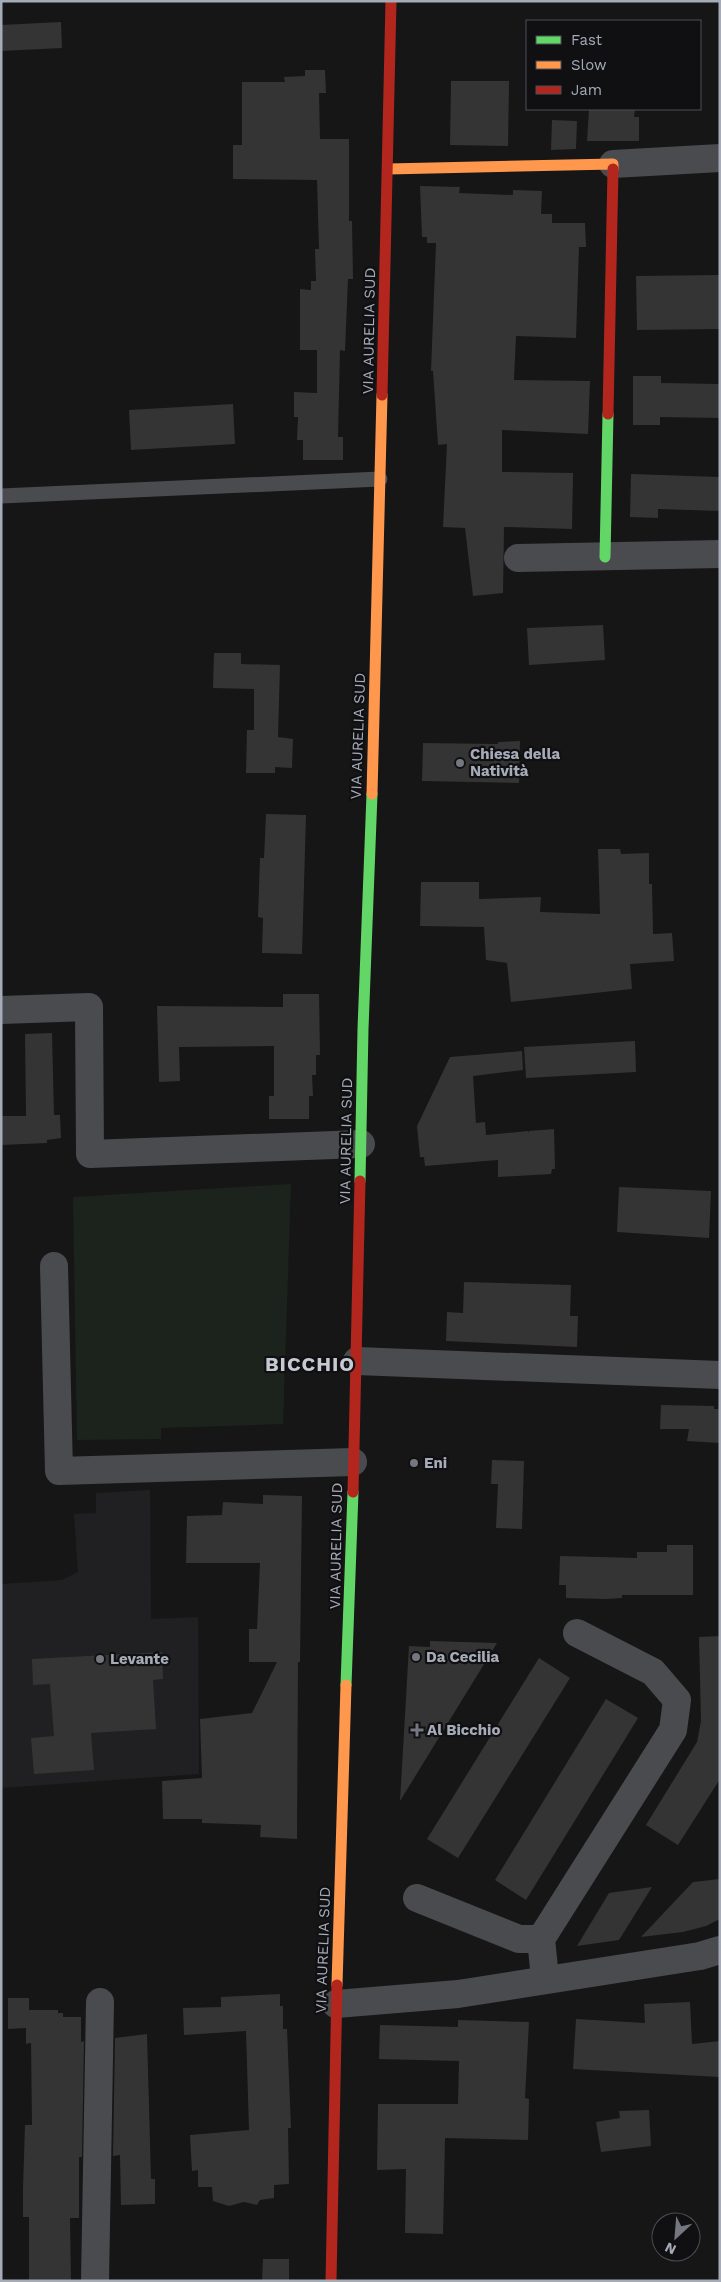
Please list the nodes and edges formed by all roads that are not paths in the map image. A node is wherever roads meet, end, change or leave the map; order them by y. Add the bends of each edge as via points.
1 (391, 1) edge
2 (720, 158) edge
3 (613, 164) junction
4 (388, 169) junction
5 (380, 479) junction
6 (1, 496) edge
7 (720, 554) edge
8 (605, 557) junction
9 (518, 558) dead end
10 (1, 1010) edge
11 (361, 1144) junction
12 (54, 1266) dead end
13 (357, 1361) junction
14 (720, 1376) edge
15 (353, 1462) junction
16 (577, 1633) dead end
17 (416, 1898) dead end
18 (541, 1938) junction
19 (720, 1950) edge
20 (545, 1978) junction
21 (100, 2002) dead end
22 (336, 2004) junction
23 (96, 2281) edge
24 (331, 2281) edge

1 - 4 main road, VIA AURELIA SUD
2 - 3 street
3 - 4 main road
3 - 8 main road
4 - 5 main road, VIA AURELIA SUD
5 - 6 lane
5 - 11 main road, VIA AURELIA SUD
7 - 8 street
8 - 9 street
10 - 11 street via 88,1007 90,1154
11 - 13 main road, VIA AURELIA SUD
12 - 15 street via 59,1471
13 - 14 street
13 - 15 main road, VIA AURELIA SUD
15 - 22 main road, VIA AURELIA SUD
16 - 18 street via 653,1672 677,1700 674,1730
17 - 18 street via 518,1939
18 - 20 street
19 - 20 street via 700,1956
20 - 22 street via 458,1994
21 - 23 street
22 - 24 main road, VIA AURELIA SUD

